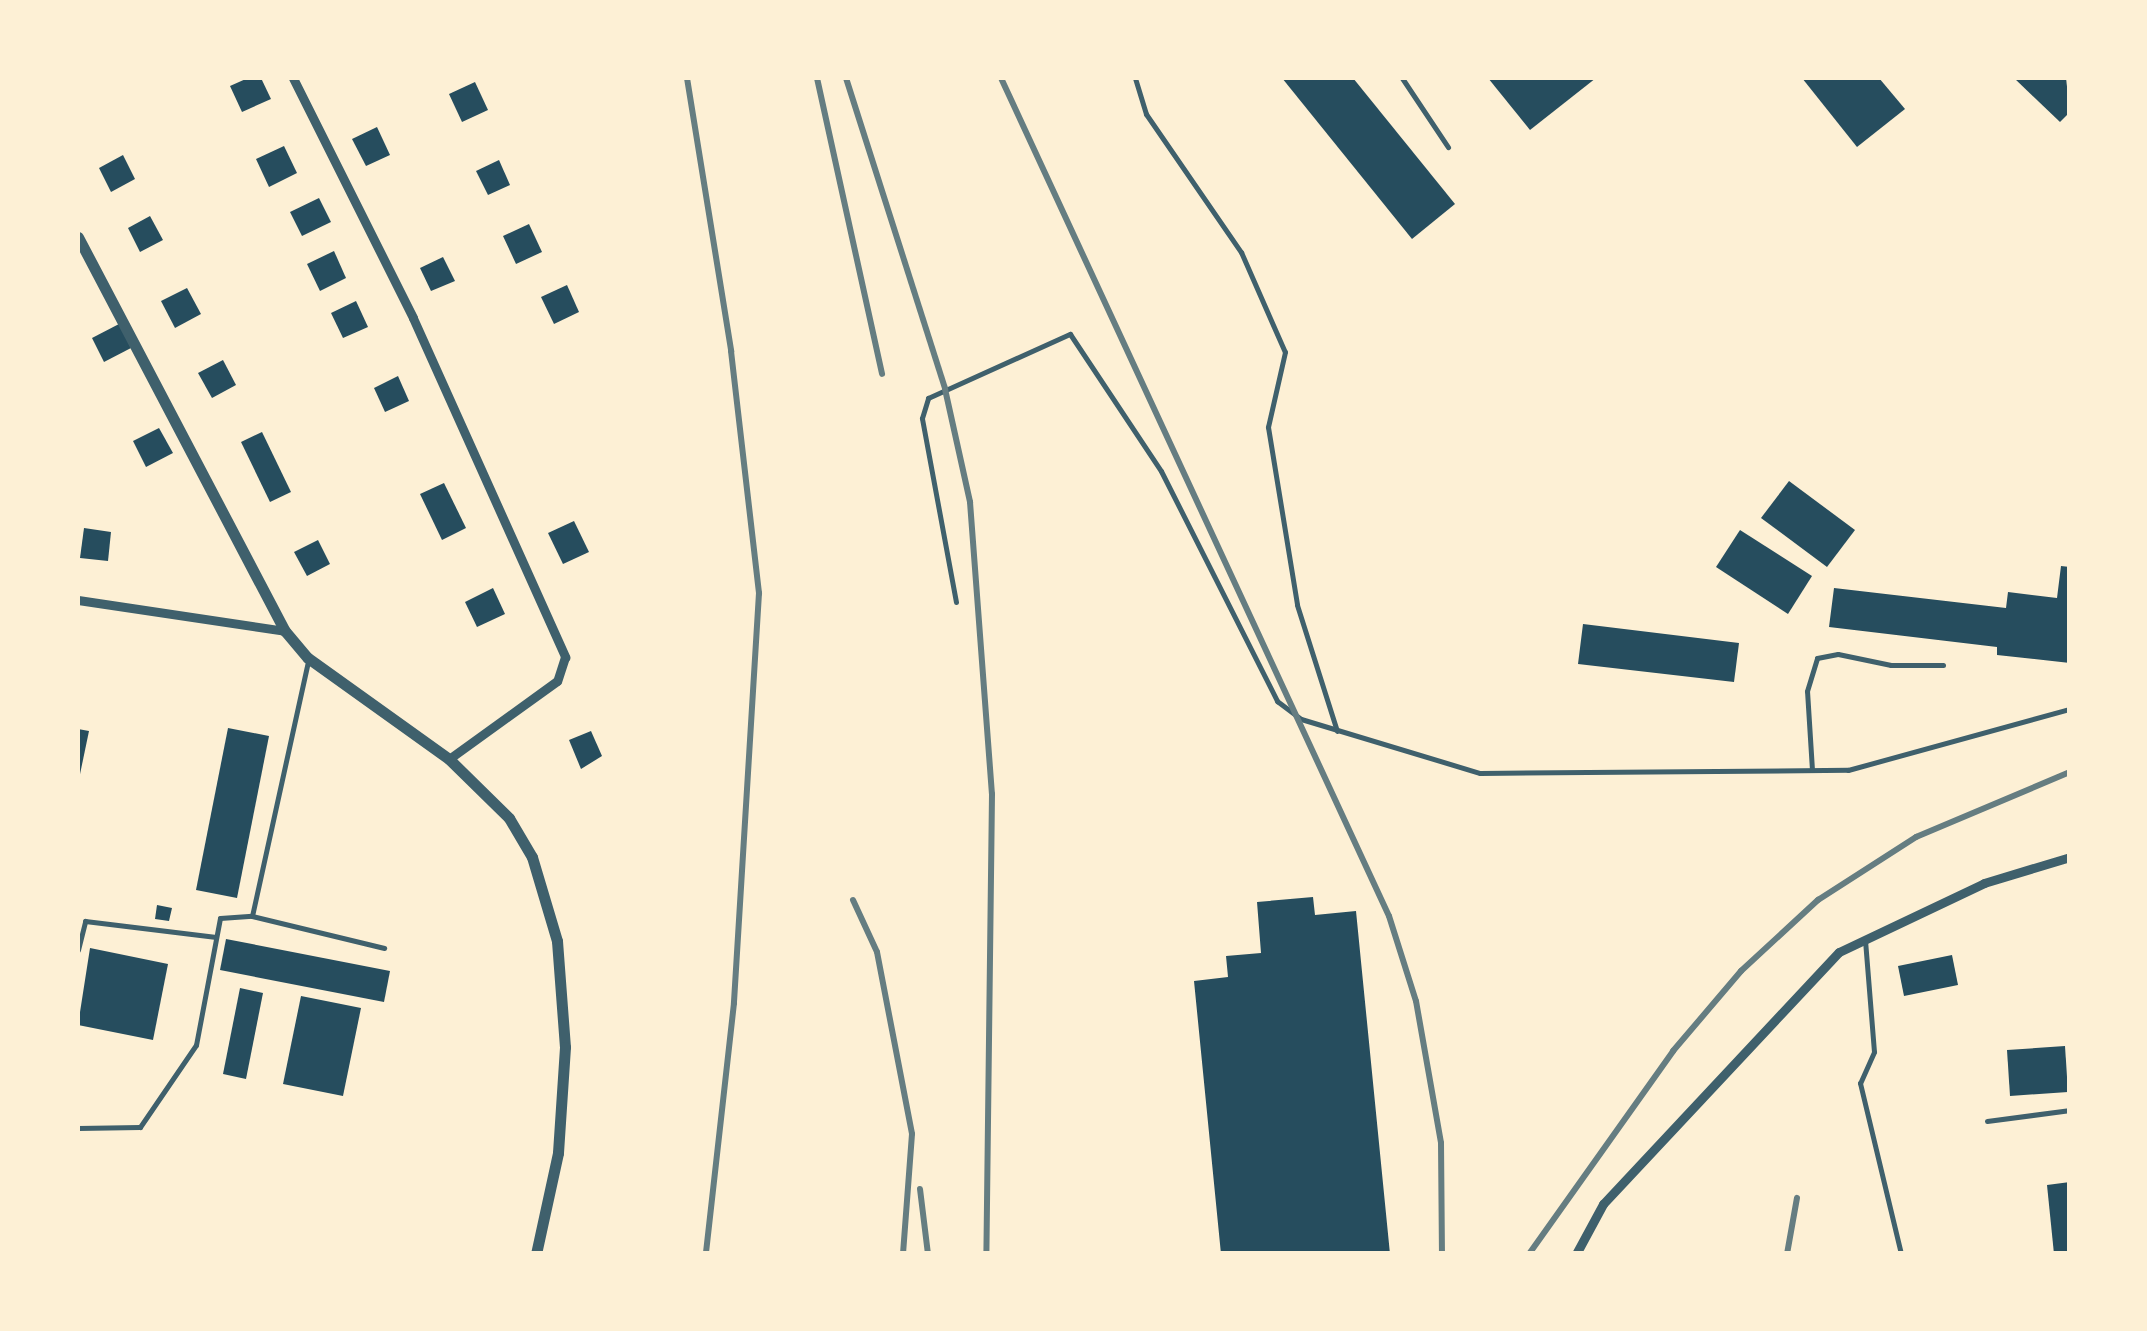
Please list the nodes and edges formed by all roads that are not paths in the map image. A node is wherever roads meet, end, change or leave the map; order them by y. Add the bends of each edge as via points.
1 (293, 78) edge
2 (1135, 78) edge
3 (1402, 78) edge
4 (1448, 147) dead end
5 (78, 237) edge
6 (78, 600) edge
7 (956, 602) dead end
8 (284, 631) junction
9 (308, 658) junction
10 (1943, 666) dead end
11 (2070, 710) edge
12 (1337, 731) junction
13 (449, 760) junction
14 (1812, 770) junction
15 (2070, 857) edge
16 (252, 916) junction
17 (216, 937) junction
18 (1865, 940) junction
19 (384, 948) dead end
20 (78, 950) edge
21 (2070, 1110) edge
22 (1987, 1121) dead end
23 (78, 1128) edge
24 (536, 1254) edge
25 (1576, 1254) edge
26 (1901, 1254) edge

1 - 13 street via 414,318 565,657 557,681
2 - 12 lane via 1146,114 1241,252 1285,352 1268,427 1297,605
3 - 4 lane
5 - 8 street
6 - 8 street
7 - 12 lane via 922,418 928,398 1070,334 1161,471 1276,701 1301,719
8 - 9 street
9 - 13 street
9 - 16 lane
10 - 14 lane via 1838,654 1817,658 1807,691
11 - 14 lane via 1848,770
12 - 14 lane via 1480,773
13 - 24 street via 520,834 557,941 564,1096
15 - 18 street via 1984,883
16 - 17 lane via 220,918
16 - 19 lane
17 - 20 lane via 85,921
17 - 23 lane via 196,1046 140,1127
18 - 25 street via 1839,952 1603,1204
18 - 26 lane via 1874,1052 1860,1082
21 - 22 lane

